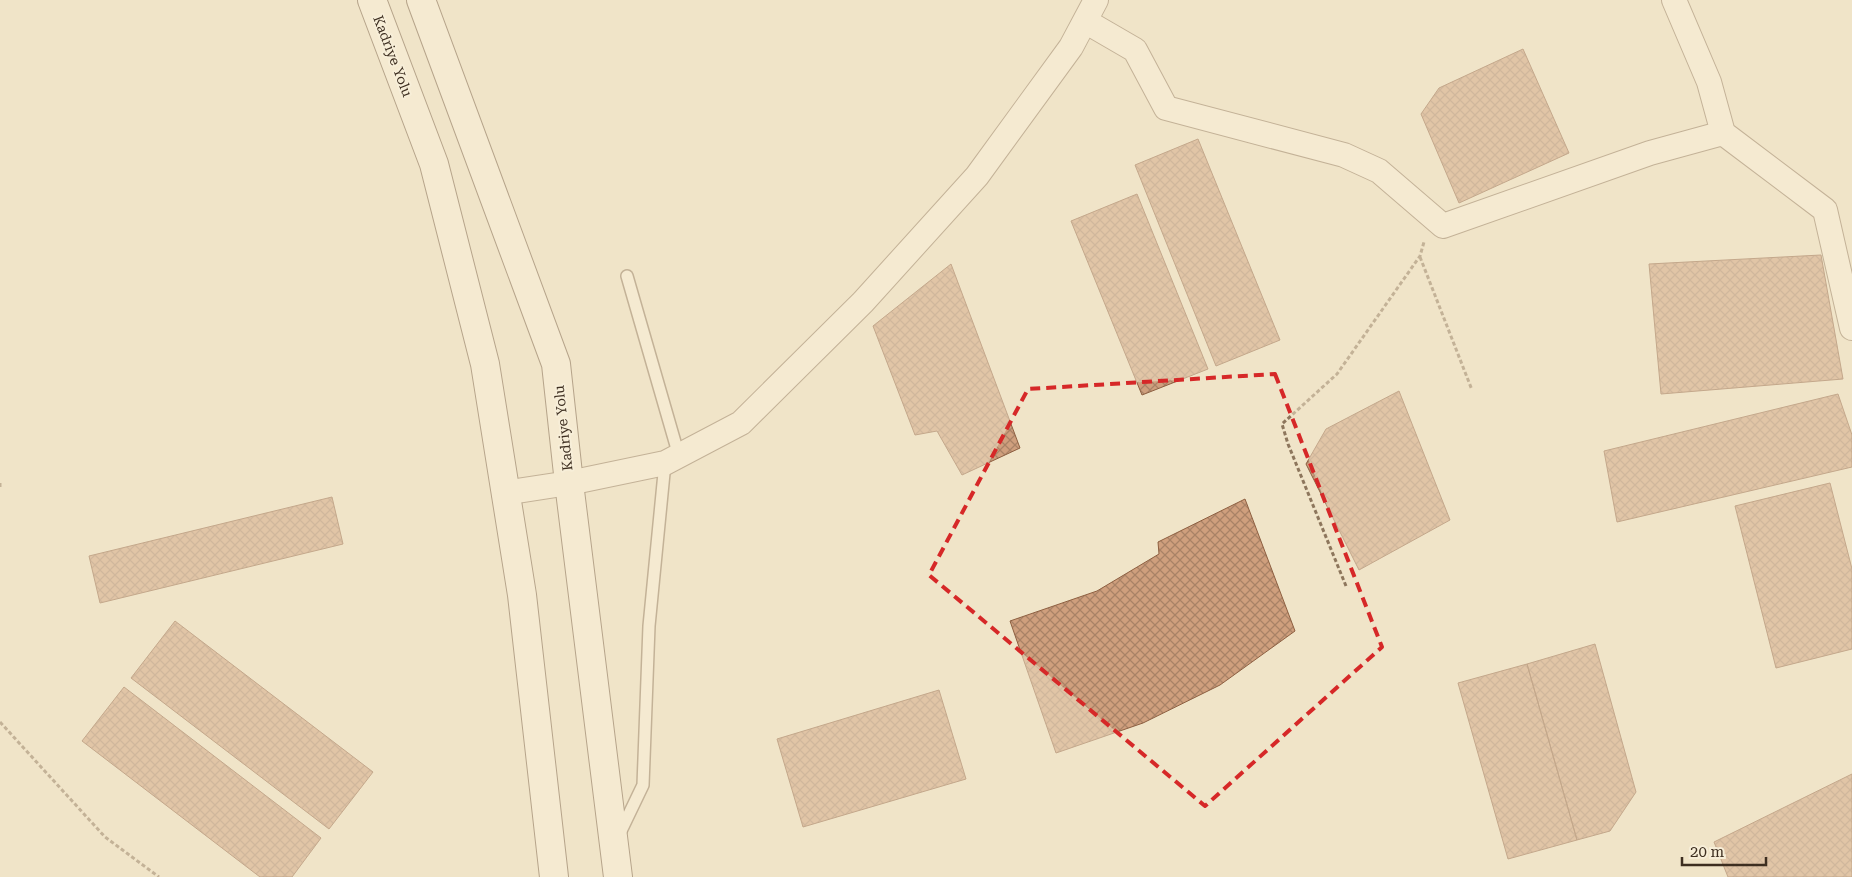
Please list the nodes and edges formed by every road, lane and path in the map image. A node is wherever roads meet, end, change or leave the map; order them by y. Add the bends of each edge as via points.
1 (372, 0) edge
2 (421, 0) edge
3 (1096, 0) edge
4 (1674, 0) edge
5 (1085, 21) junction
6 (1723, 133) junction
7 (1431, 215) junction
8 (1420, 256) junction
9 (627, 276) dead end
10 (1852, 328) edge
11 (1472, 390) dead end
12 (672, 459) junction
13 (0, 483) edge
14 (569, 483) junction
15 (0, 488) edge
16 (504, 493) junction
17 (1346, 586) dead end
18 (0, 722) edge
19 (614, 844) junction
20 (159, 877) edge
21 (554, 877) edge
22 (618, 877) edge

1 - 16 main road, Kadriye Yolu via 434,164 486,364
2 - 14 main road, Kadriye Yolu via 556,364
3 - 5 street
4 - 6 street via 1709,82
5 - 7 street via 1135,50 1166,108 1344,155 1379,171
5 - 12 street via 1071,47 977,176 863,302 741,423
6 - 7 street via 1650,154 1443,226
6 - 10 street via 1825,210
7 - 8 path
8 - 11 path
8 - 17 path via 1337,374 1282,424
9 - 12 lane
12 - 14 street
12 - 19 lane via 650,626 643,785
13 - 15 path
14 - 16 street
14 - 19 main road, Kadriye Yolu
16 - 21 main road, Kadriye Yolu via 522,595
18 - 20 path via 105,837
19 - 22 main road, Kadriye Yolu

